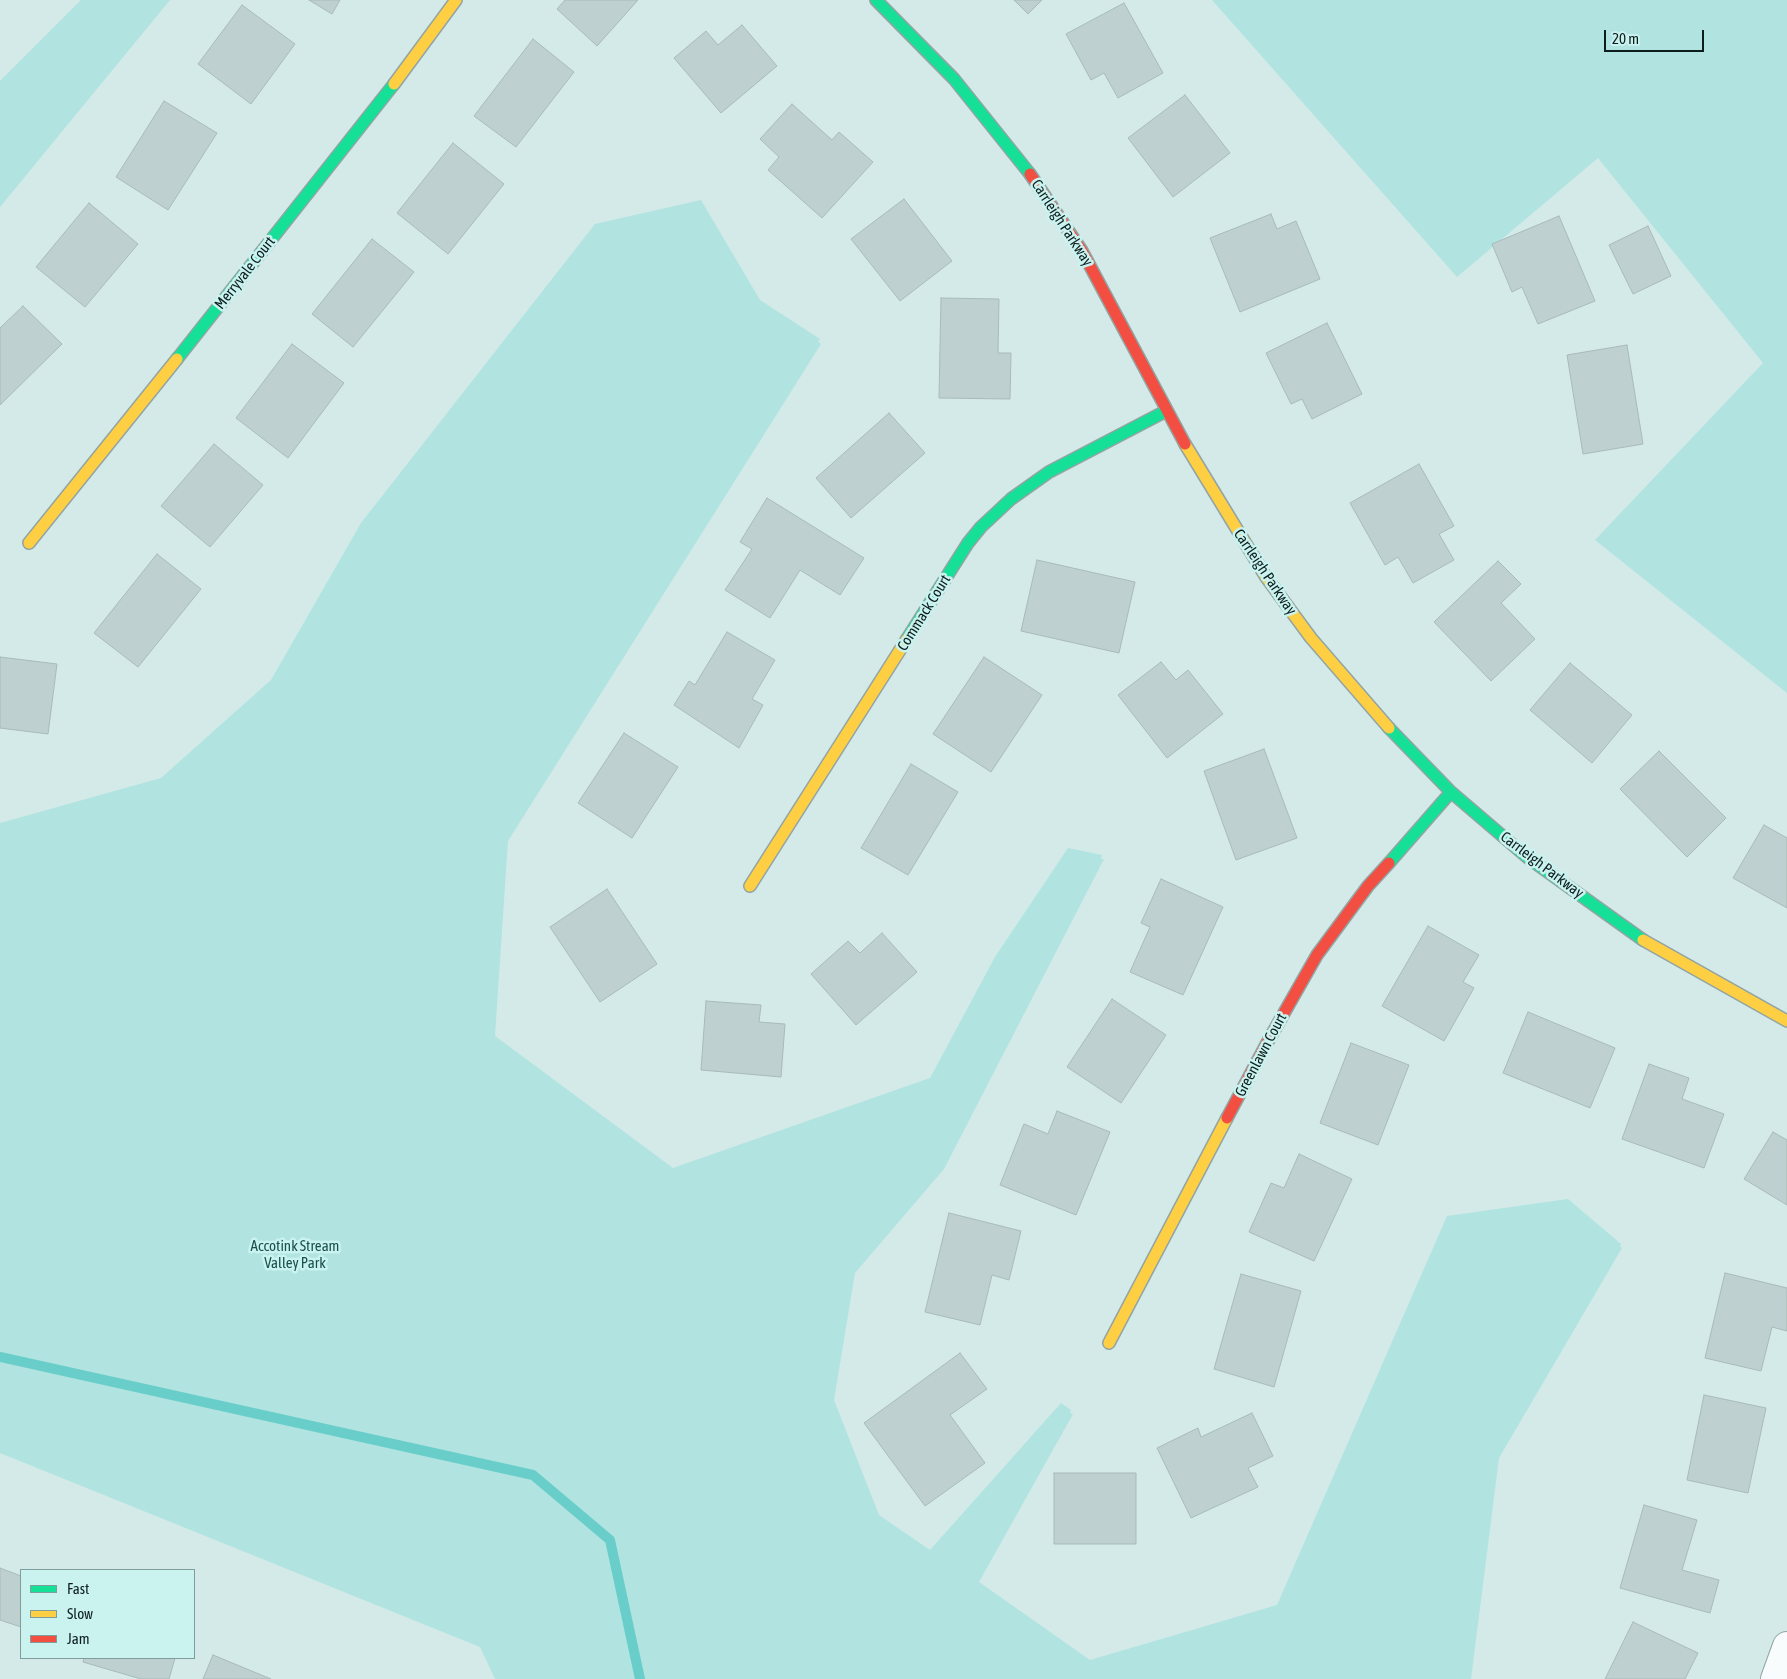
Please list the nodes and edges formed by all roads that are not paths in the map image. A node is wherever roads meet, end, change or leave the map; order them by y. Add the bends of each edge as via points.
1 (456, 0) edge
2 (876, 0) edge
3 (1166, 411) junction
4 (29, 543) dead end
5 (1452, 792) junction
6 (750, 886) dead end
7 (1787, 1021) edge
8 (1109, 1343) dead end
9 (1787, 1646) edge
10 (1775, 1679) edge

1 - 4 street, Merryvale Court via 403,74
2 - 3 street, Carrleigh Parkway via 954,79 1022,162 1082,251
3 - 5 street, Carrleigh Parkway via 1266,577 1300,623 1391,730
3 - 6 street, Commack Court via 1049,472 1011,499 982,527 968,543
5 - 7 street, Carrleigh Parkway via 1527,857 1639,938
5 - 8 street, Greenlawn Court via 1368,886 1317,955
9 - 10 street

